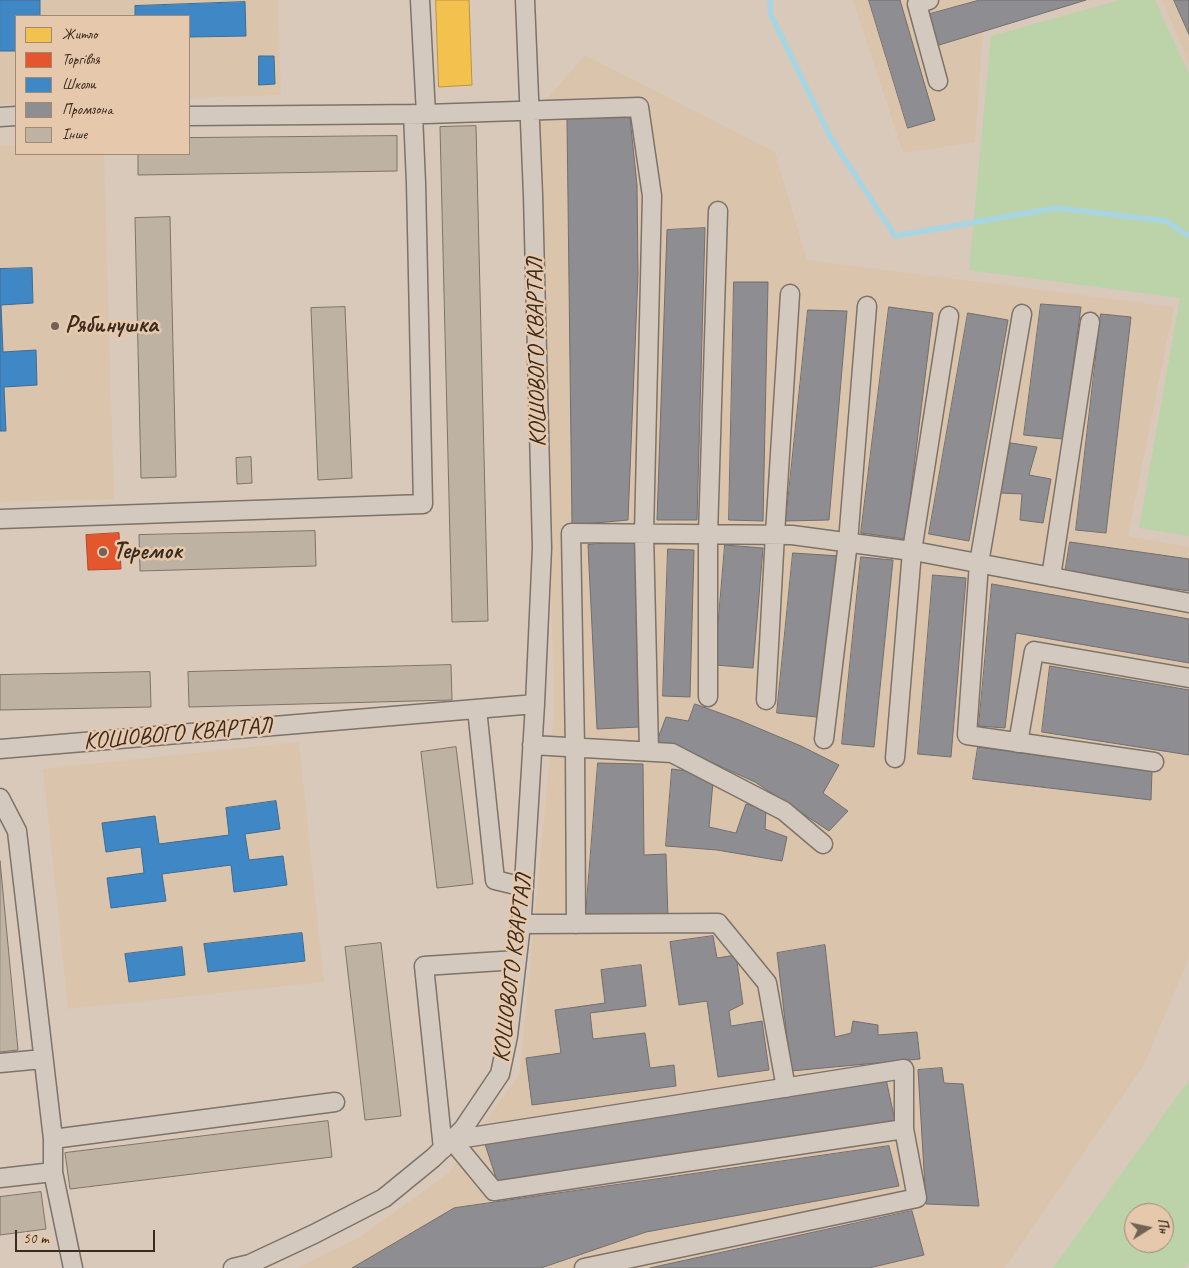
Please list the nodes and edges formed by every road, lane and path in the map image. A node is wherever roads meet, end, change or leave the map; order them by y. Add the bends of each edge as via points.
1 (420, 0) edge
2 (525, 0) edge
3 (920, 1) edge
4 (938, 81) dead end
5 (530, 110) junction
6 (419, 114) junction
7 (15, 116) edge
8 (190, 116) edge
9 (0, 117) edge
10 (718, 211) dead end
11 (790, 294) dead end
12 (867, 306) dead end
13 (1022, 314) dead end
14 (950, 316) dead end
15 (1090, 322) dead end
16 (0, 518) edge
17 (644, 534) junction
18 (708, 534) junction
19 (775, 534) junction
20 (848, 542) junction
21 (912, 551) junction
22 (979, 563) junction
23 (1051, 577) junction
24 (1189, 603) edge
25 (1189, 678) edge
26 (708, 697) dead end
27 (766, 700) dead end
28 (535, 704) junction
29 (477, 709) junction
30 (824, 739) dead end
31 (1018, 743) junction
32 (532, 745) junction
33 (575, 748) junction
34 (0, 749) edge
35 (648, 751) junction
36 (895, 758) dead end
37 (1154, 762) dead end
38 (0, 798) edge
39 (823, 844) dead end
40 (524, 886) junction
41 (521, 924) junction
42 (576, 924) junction
43 (517, 960) junction
44 (44, 1059) junction
45 (0, 1064) edge
46 (786, 1088) junction
47 (335, 1102) dead end
48 (904, 1129) junction
49 (52, 1139) junction
50 (447, 1144) junction
51 (53, 1172) junction
52 (0, 1178) edge
53 (73, 1268) edge
54 (233, 1268) edge
55 (584, 1268) edge

1 - 6 street
2 - 5 street, КОШОВОГО КВАРТАЛ
3 - 4 street
5 - 6 street
5 - 17 street via 639,107 652,196
5 - 28 street, КОШОВОГО КВАРТАЛ via 542,548
6 - 8 street
6 - 16 street via 416,183 423,504
7 - 9 street
10 - 18 street
11 - 19 street
12 - 20 street
13 - 22 street
14 - 21 street
15 - 23 street
17 - 18 street
17 - 33 street via 571,533
17 - 35 street
18 - 19 street
18 - 26 street
19 - 20 street
19 - 27 street
20 - 21 street
20 - 30 street
21 - 22 street
21 - 36 street
22 - 23 street
22 - 31 street via 967,735
23 - 24 street
25 - 31 street via 1034,652
28 - 29 street, КОШОВОГО КВАРТАЛ
28 - 32 street, КОШОВОГО КВАРТАЛ
29 - 34 street, КОШОВОГО КВАРТАЛ
29 - 40 street via 495,880
31 - 37 street
32 - 33 street
32 - 40 street, КОШОВОГО КВАРТАЛ
33 - 35 street
33 - 42 street
35 - 39 street via 672,752 784,811
38 - 44 street via 17,831
40 - 41 street, КОШОВОГО КВАРТАЛ
41 - 42 street
41 - 43 street, КОШОВОГО КВАРТАЛ
42 - 46 street via 718,924 767,983
43 - 50 street, КОШОВОГО КВАРТАЛ via 500,1074 462,1129
43 - 50 street via 424,966
44 - 45 street
44 - 49 street
46 - 48 street via 904,1069
46 - 50 street
47 - 49 street
48 - 50 street via 494,1191
48 - 55 street via 917,1198
49 - 51 street
50 - 54 street, КОШОВОГО КВАРТАЛ via 384,1198 250,1264
51 - 52 street
51 - 53 street

